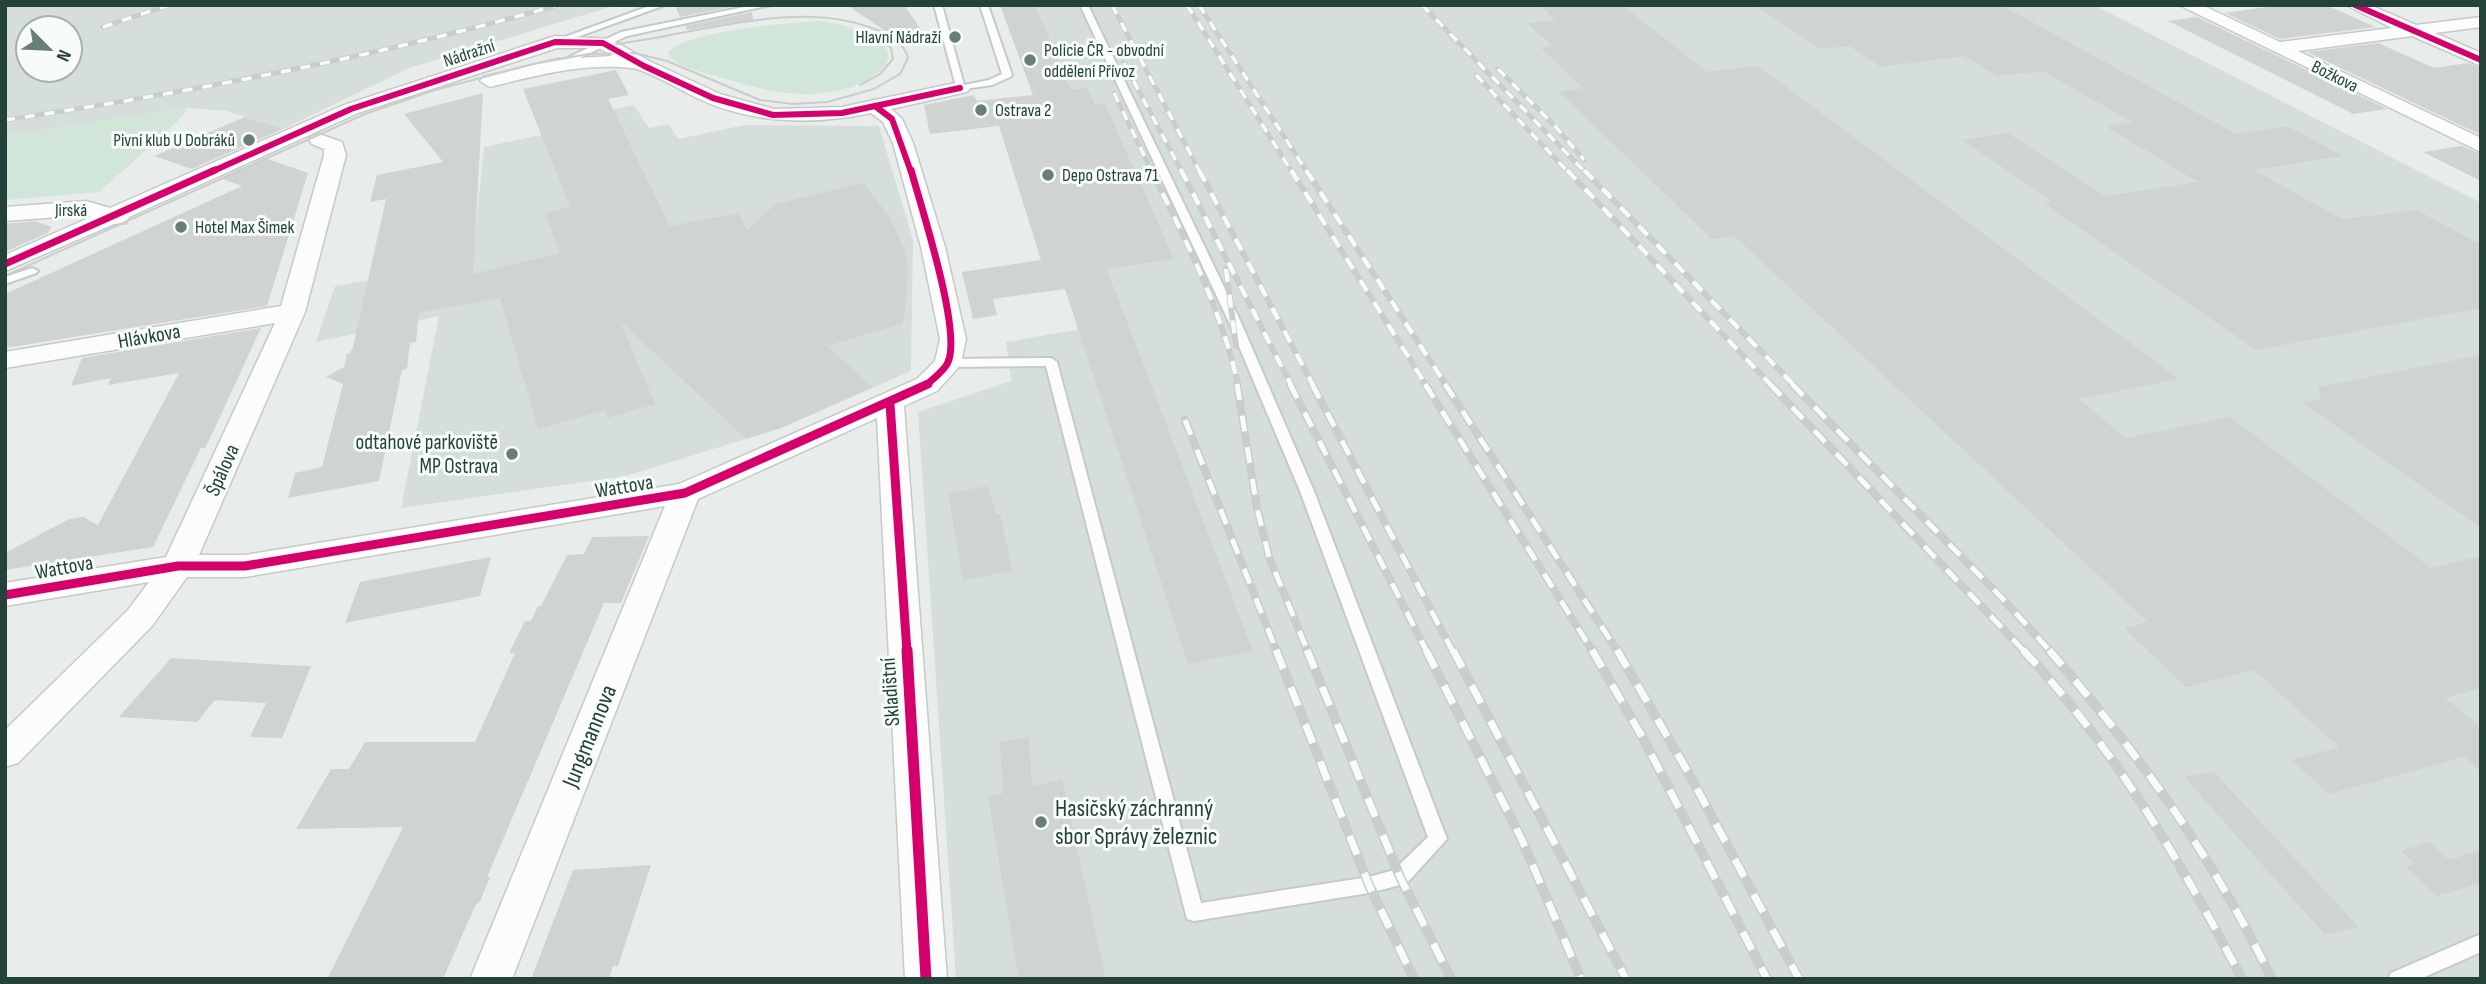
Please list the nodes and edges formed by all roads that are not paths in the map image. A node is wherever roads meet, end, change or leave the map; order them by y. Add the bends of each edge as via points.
1 (661, 5) edge
2 (767, 5) edge
3 (938, 5) edge
4 (984, 5) edge
5 (1084, 5) edge
6 (2188, 5) edge
7 (2355, 5) edge
8 (2481, 22) edge
9 (2415, 31) junction
10 (555, 42) junction
11 (603, 43) junction
12 (2278, 48) junction
13 (2481, 60) edge
14 (559, 64) junction
15 (644, 66) junction
16 (960, 88) junction
17 (875, 106) junction
18 (319, 140) junction
19 (2481, 146) edge
20 (5, 214) edge
21 (113, 216) junction
22 (135, 224) junction
23 (6, 271) edge
24 (292, 312) junction
25 (5, 360) edge
26 (948, 363) junction
27 (890, 404) junction
28 (685, 493) junction
29 (178, 566) junction
30 (5, 595) edge
31 (5, 753) edge
32 (2481, 943) edge
33 (491, 979) edge
34 (926, 979) edge
35 (2398, 979) edge

1 - 10 lane
2 - 11 lane
3 - 16 lane
4 - 16 lane via 1007,75
5 - 26 lane via 1233,318 1297,467 1438,839 1400,877 1194,913 1051,362
6 - 12 street, Božkova
7 - 9 street
8 - 9 street
9 - 12 street
9 - 13 street
10 - 11 street, Nádražní
10 - 21 street, Nádražní via 362,104
11 - 14 lane
11 - 15 street, Nádražní
12 - 19 street, Božkova
14 - 15 street, Nádražní via 608,61
14 - 18 street, Nádražní via 414,102
15 - 17 street, Nádražní via 730,105 773,115 821,115
16 - 17 street, Nádražní
17 - 26 street via 892,119 898,131 922,208 953,339
18 - 22 street, Nádražní
18 - 24 street, Špálova via 335,146 335,155
20 - 21 street, Jirská via 77,207
21 - 22 street, Jirská
21 - 23 street, Nádražní
22 - 23 street, Nádražní via 32,271
24 - 25 street, Hlávkova
24 - 29 street, Špálova
26 - 27 street, Wattova via 927,385
27 - 28 street, Wattova
27 - 34 street, Skladištní
28 - 29 street, Wattova via 245,566
28 - 33 street, Jungmannova
29 - 30 street, Wattova
29 - 31 street, Špálova via 140,618
32 - 35 lane

